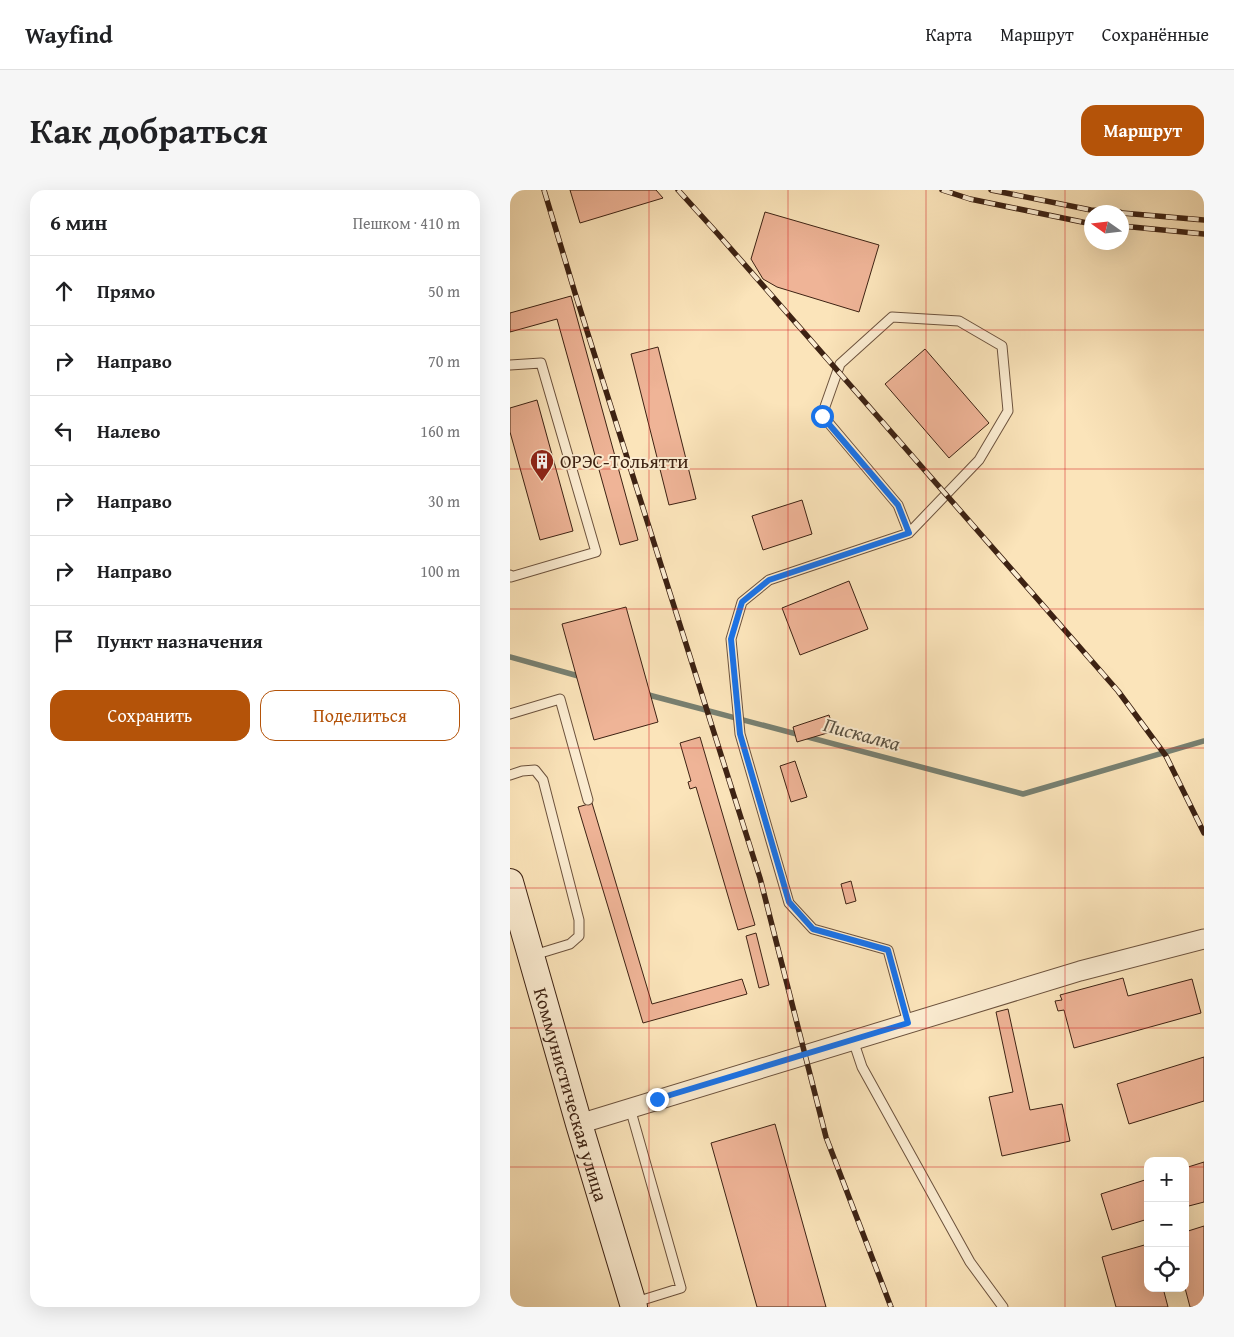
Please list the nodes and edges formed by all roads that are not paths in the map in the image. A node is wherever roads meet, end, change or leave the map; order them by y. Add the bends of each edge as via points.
1 (510, 366) edge
2 (909, 533) junction
3 (510, 575) edge
4 (510, 714) edge
5 (510, 775) edge
6 (588, 800) dead end
7 (510, 882) edge
8 (1204, 939) edge
9 (531, 956) junction
10 (908, 1023) junction
11 (853, 1040) junction
12 (630, 1108) junction
13 (579, 1124) junction
14 (634, 1305) edge
15 (1003, 1307) edge

1 - 3 lane via 542,363 596,552
2 - 2 lane via 898,505 822,416 840,364 892,317 959,321 1002,346 1008,411 978,460
2 - 10 lane via 769,580 742,602 731,639 740,734 789,902 813,929 888,950
4 - 6 lane via 560,699
5 - 9 lane via 535,770 543,780 579,920 579,936 570,944
7 - 9 main road, Коммунистическая улица
8 - 10 street via 1080,971
9 - 13 main road, Коммунистическая улица
10 - 11 street
11 - 12 street
11 - 15 lane via 862,1067 970,1262
12 - 13 street
12 - 14 lane via 682,1288
13 - 14 main road, Коммунистическая улица

